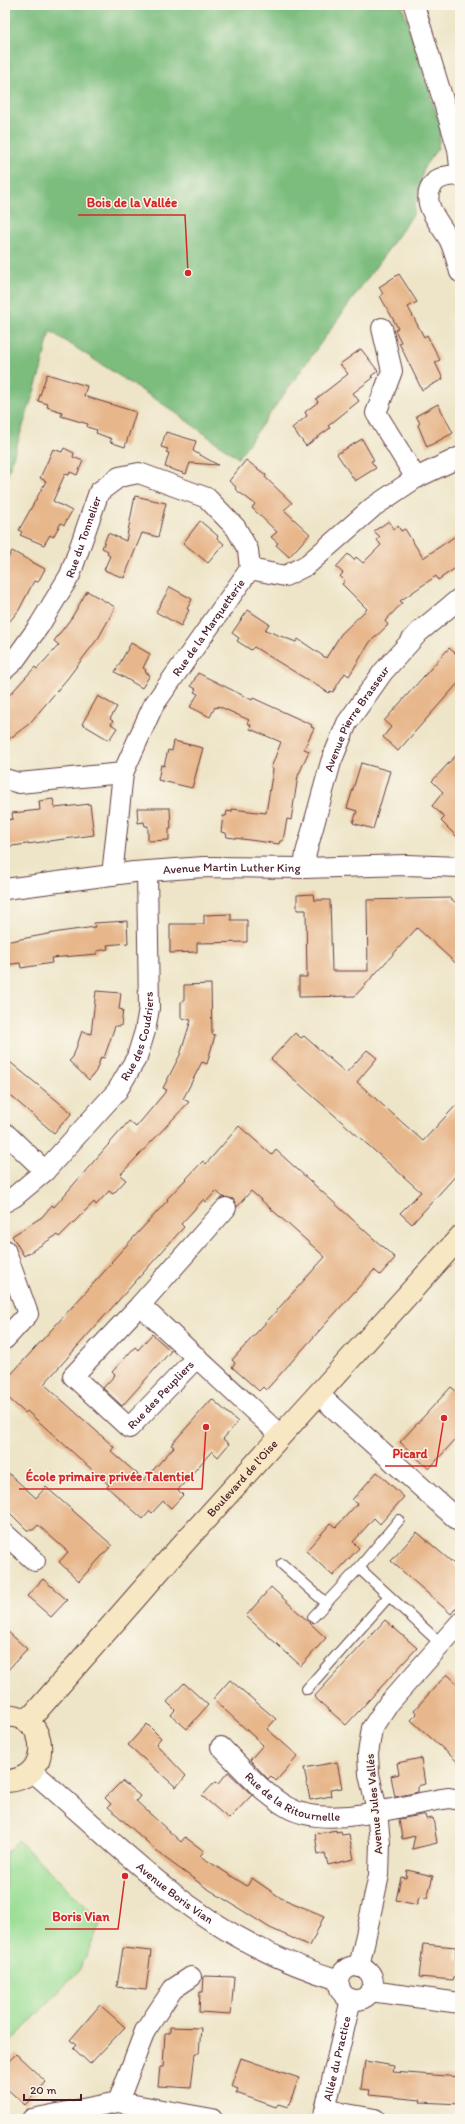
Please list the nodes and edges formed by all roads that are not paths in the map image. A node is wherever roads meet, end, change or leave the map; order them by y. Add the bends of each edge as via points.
1 (414, 5) edge
2 (460, 167) edge
3 (460, 176) edge
4 (460, 272) edge
5 (382, 328) dead end
6 (460, 457) edge
7 (416, 478) junction
8 (250, 569) junction
9 (460, 598) edge
10 (5, 669) edge
11 (123, 773) junction
12 (5, 779) edge
13 (460, 867) edge
14 (304, 868) junction
15 (147, 872) junction
16 (112, 875) junction
17 (5, 889) edge
18 (5, 1133) edge
19 (45, 1171) junction
20 (5, 1202) edge
21 (226, 1208) dead end
22 (460, 1237) edge
23 (5, 1250) edge
24 (140, 1305) junction
25 (5, 1339) edge
26 (197, 1357) junction
27 (318, 1394) junction
28 (280, 1435) junction
29 (399, 1520) dead end
30 (460, 1522) edge
31 (5, 1534) edge
32 (35, 1561) dead end
33 (282, 1564) dead end
34 (359, 1568) junction
35 (389, 1596) junction
36 (326, 1603) junction
37 (313, 1618) dead end
38 (460, 1623) edge
39 (442, 1645) junction
40 (307, 1689) dead end
41 (5, 1716) edge
42 (27, 1722) junction
43 (221, 1747) dead end
44 (32, 1771) junction
45 (5, 1781) edge
46 (460, 1800) edge
47 (377, 1811) junction
48 (359, 1967) junction
49 (191, 1977) dead end
50 (339, 1980) junction
51 (370, 1991) junction
52 (351, 1999) junction
53 (460, 2003) edge
54 (118, 2102) junction
55 (324, 2114) edge
56 (32, 2119) edge
57 (212, 2119) edge
58 (375, 2119) edge

1 - 2 street via 458,149
3 - 4 street via 446,176 438,180 428,196 432,214 450,241
5 - 7 street via 392,371 376,413
6 - 7 street, Rue de la Marquetterie
7 - 8 street, Rue de la Marquetterie via 372,507 307,565 285,576
8 - 10 street, Rue du Tonnelier via 248,550 236,528 207,498 139,473 119,477 99,492 70,575 39,626 14,661
8 - 11 street, Rue de la Marquetterie via 153,706
9 - 14 street, Avenue Pierre Brasseur via 420,632 382,672 347,723 331,762
11 - 12 street via 19,784
11 - 16 street, Rue de la Marquetterie
13 - 14 street, Avenue Martin Luther King via 406,865
14 - 15 street, Avenue Martin Luther King via 204,868
15 - 16 street, Avenue Martin Luther King
15 - 19 street, Rue des Coudriers via 150,1008 139,1051 117,1091
16 - 17 street, Avenue Martin Luther King
18 - 19 street
19 - 20 street, Rue des Coudriers
21 - 24 street, Rue des Peupliers
22 - 27 main road, Boulevard de l'Oise
23 - 25 street via 28,1314
24 - 26 street, Rue des Peupliers
24 - 26 street, Rue des Peupliers via 73,1376 129,1428
26 - 28 street, Rue des Peupliers
27 - 28 main road, Boulevard de l'Oise
27 - 30 street
28 - 42 main road, Boulevard de l'Oise
29 - 34 lane
31 - 32 street
33 - 36 lane
34 - 35 lane
34 - 36 lane
35 - 39 lane
35 - 40 lane
36 - 37 lane
38 - 39 street, Avenue Jules Vallés
39 - 47 street, Avenue Jules Vallés via 388,1704 372,1728 368,1754 369,1774
41 - 42 main road via 18,1717
42 - 44 main road via 37,1733 40,1743 39,1757
43 - 47 street, Rue de la Ritournelle via 269,1795 288,1808 318,1816 340,1817
44 - 45 main road via 20,1779
44 - 50 street, Avenue Boris Vian via 165,1887 215,1922 285,1961
46 - 47 street, Rue de la Ritournelle via 449,1798
47 - 48 street, Avenue Jules Vallés via 380,1842 379,1875
48 - 50 street via 346,1970
48 - 51 street via 370,1974
49 - 54 street via 173,1990 145,2031
50 - 52 street via 342,1993
51 - 52 street via 366,1997 359,2000
51 - 53 street
52 - 55 street, Allée du Practice
54 - 56 street
54 - 57 street
55 - 58 street

